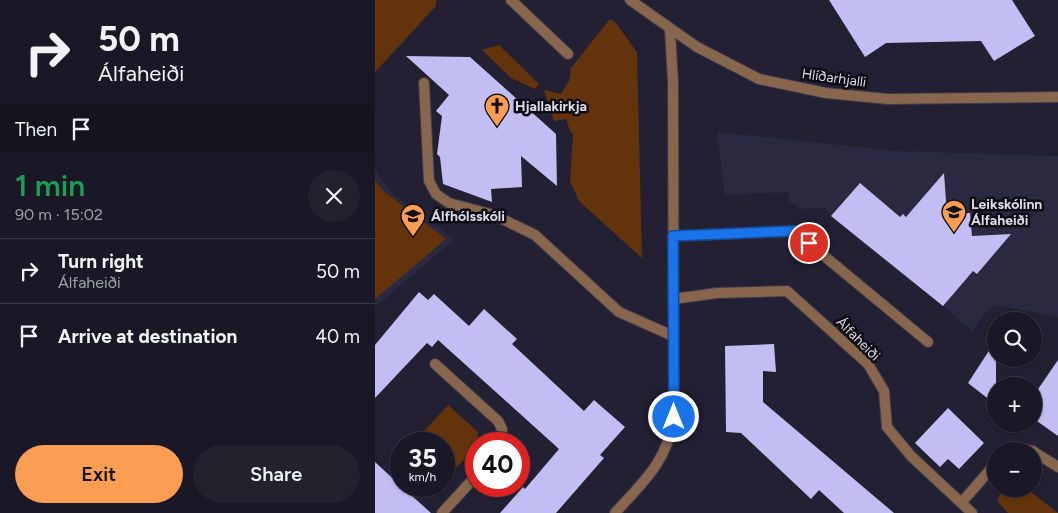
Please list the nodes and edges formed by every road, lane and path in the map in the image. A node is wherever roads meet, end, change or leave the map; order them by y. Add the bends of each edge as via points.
1 (511, 0) edge
2 (630, 0) edge
3 (670, 30) junction
4 (568, 54) dead end
5 (424, 83) dead end
6 (1058, 97) edge
7 (673, 236) junction
8 (673, 299) junction
9 (673, 336) junction
10 (928, 342) dead end
11 (435, 364) dead end
12 (502, 432) edge
13 (1042, 457) edge
14 (1058, 467) edge
15 (987, 474) edge
16 (465, 488) edge
17 (963, 502) junction
18 (443, 513) edge
19 (615, 513) edge
20 (972, 513) edge

1 - 4 street
2 - 3 street, Hlíðarhjalli
3 - 6 street, Hlíðarhjalli via 697,48 759,79 826,93 888,99
3 - 7 street
5 - 9 street via 429,180 436,194 449,203 494,215 535,235 619,312
7 - 8 street
7 - 10 street via 794,231
8 - 9 street
8 - 17 street, Álfaheiði via 717,293 787,291 868,364 884,391 887,427 911,456
9 - 19 street via 674,417 669,442 652,473
11 - 12 street via 498,421
13 - 14 street
15 - 17 street
16 - 18 street
17 - 20 street, Álfaheiði

